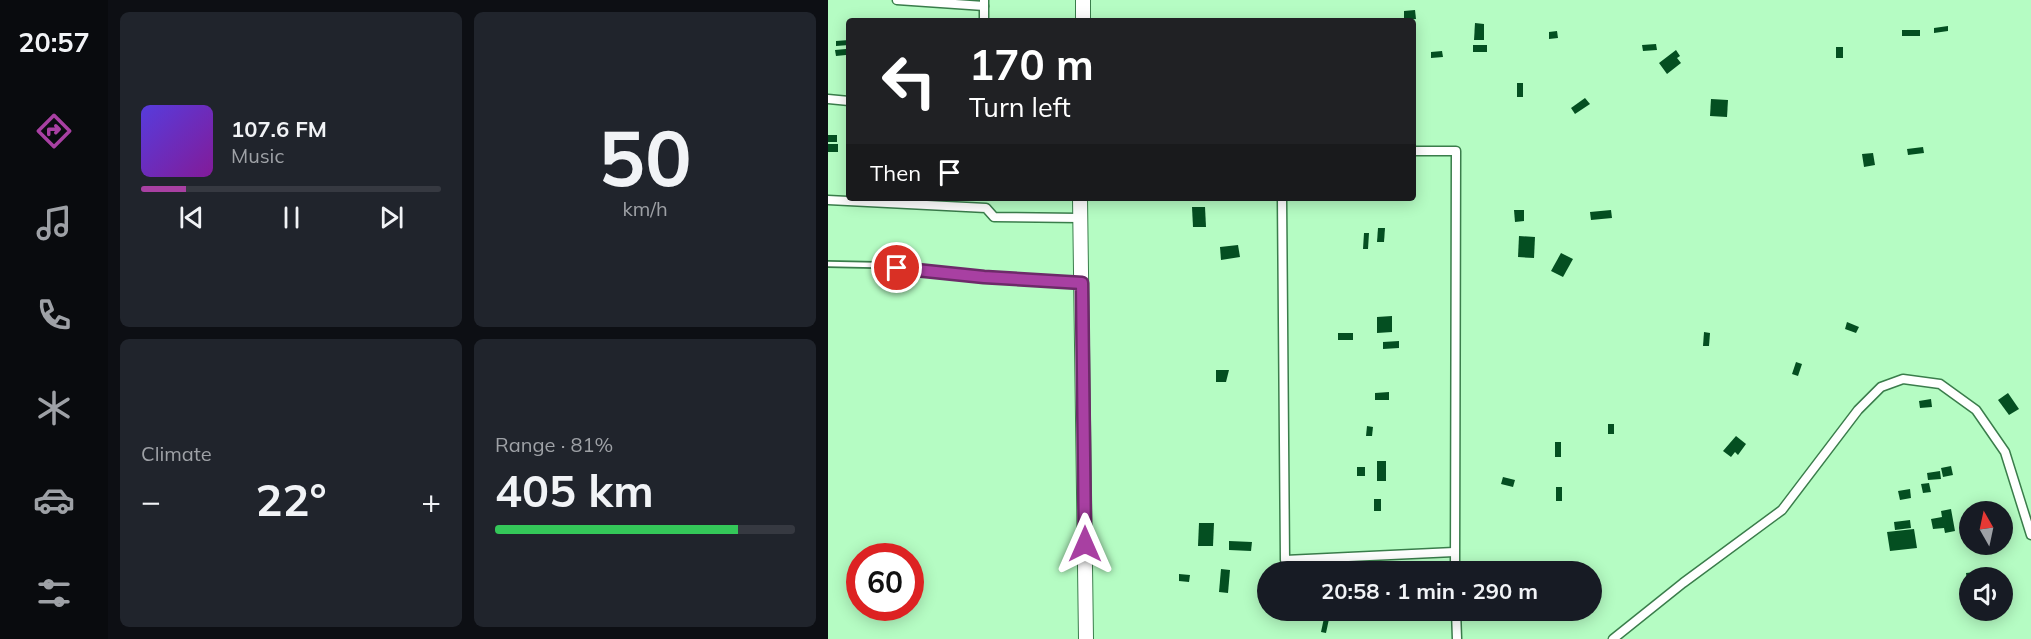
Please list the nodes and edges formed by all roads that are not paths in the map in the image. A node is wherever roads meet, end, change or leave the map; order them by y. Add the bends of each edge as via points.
1 (897, 0) edge
2 (1083, 0) edge
3 (984, 3) edge
4 (1083, 18) edge
5 (828, 99) edge
6 (846, 101) edge
7 (1416, 152) edge
8 (828, 200) edge
9 (846, 201) edge
10 (848, 201) edge
11 (986, 201) edge
12 (1080, 201) edge
13 (1282, 201) edge
14 (986, 208) junction
15 (1080, 218) junction
16 (828, 264) edge
17 (1082, 283) junction
18 (2031, 535) edge
19 (1454, 552) junction
20 (1454, 561) edge
21 (1456, 621) edge
22 (1086, 639) edge
23 (1457, 639) edge
24 (1613, 639) edge

1 - 3 street
2 - 4 main road
5 - 6 street
7 - 19 street via 1456,151
8 - 9 street
10 - 14 street
11 - 14 street
12 - 15 main road
13 - 19 street via 1285,560
14 - 15 street via 994,217
15 - 17 main road
16 - 17 lane
17 - 22 main road
18 - 24 street via 2005,452 1976,410 1940,384 1903,379 1881,387 1858,410 1782,510
19 - 20 street
21 - 23 street

